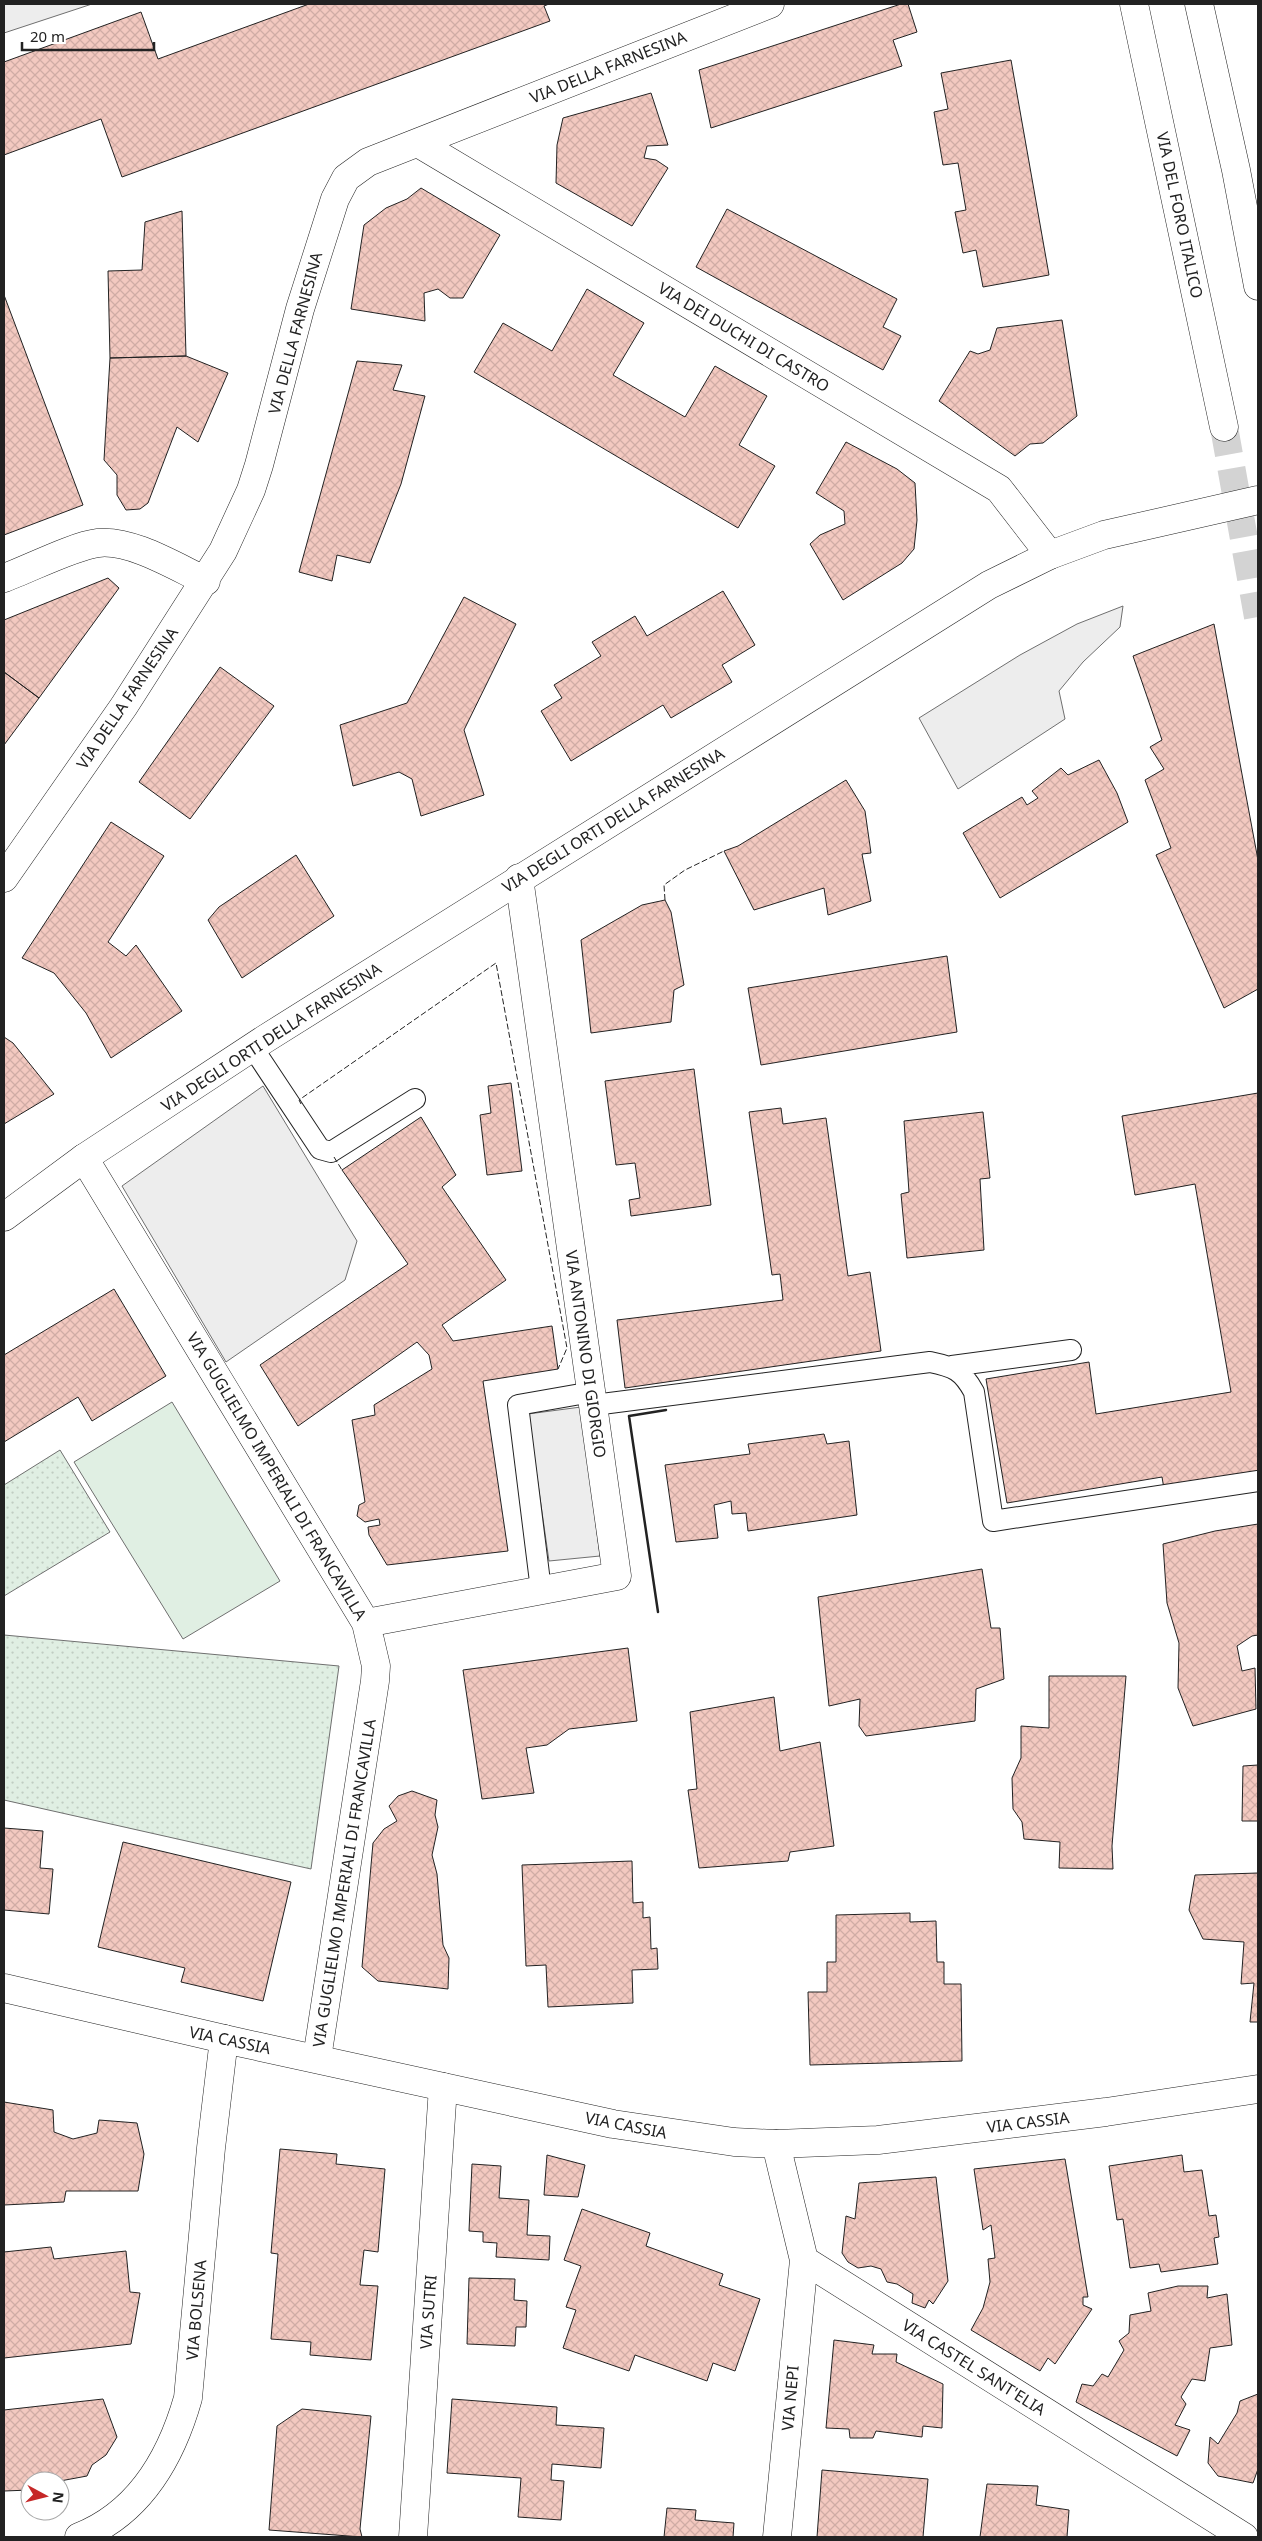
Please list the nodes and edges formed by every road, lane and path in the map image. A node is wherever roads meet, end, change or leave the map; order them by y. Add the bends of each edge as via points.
1 (770, 4) edge
2 (1134, 4) edge
3 (1199, 4) edge
4 (418, 143) junction
5 (1258, 286) edge
6 (1224, 427) tunnel mouth
7 (1258, 500) edge
8 (1050, 555) junction
9 (4, 578) edge
10 (206, 581) junction
11 (4, 878) edge
12 (519, 878) junction
13 (253, 1048) junction
14 (415, 1099) dead end
15 (84, 1158) junction
16 (4, 1217) edge
17 (1071, 1350) dead end
18 (952, 1366) junction
19 (593, 1398) junction
20 (1258, 1481) edge
21 (541, 1590) junction
22 (366, 1623) junction
23 (4, 1988) edge
24 (224, 2039) junction
25 (317, 2058) junction
26 (444, 2087) junction
27 (1258, 2089) edge
28 (776, 2144) junction
29 (804, 2260) junction
30 (79, 2537) edge
31 (413, 2537) edge
32 (777, 2537) edge
33 (1244, 2537) edge

1 - 4 main road, VIA DELLA FARNESINA
2 - 6 main road, VIA DEL FORO ITALICO
3 - 5 main road
4 - 8 main road, VIA DEI DUCHI DI CASTRO via 999,489
4 - 10 main road, VIA DELLA FARNESINA via 360,166 341,186 300,309 251,490
7 - 8 main road, VIA DEGLI ORTI DELLA FARNESINA via 1104,535
8 - 12 main road, VIA DEGLI ORTI DELLA FARNESINA via 989,585
9 - 10 main road via 100,543 137,550
10 - 11 main road, VIA DELLA FARNESINA
12 - 13 main road, VIA DEGLI ORTI DELLA FARNESINA
12 - 19 main road, VIA ANTONINO DI GIORGIO
13 - 14 lane via 320,1149 326,1152 331,1152
13 - 15 main road, VIA DEGLI ORTI DELLA FARNESINA
15 - 16 main road, VIA DEGLI ORTI DELLA FARNESINA
15 - 22 main road, VIA GUGLIELMO IMPERIALI DI FRANCAVILLA
17 - 18 lane
18 - 19 lane via 930,1362 663,1396
18 - 20 lane via 966,1378 974,1392 992,1522
19 - 21 main road, VIA ANTONINO DI GIORGIO via 617,1576
19 - 21 lane via 518,1405
21 - 22 main road, VIA ANTONINO DI GIORGIO
22 - 25 main road, VIA GUGLIELMO IMPERIALI DI FRANCAVILLA via 376,1666 375,1681
23 - 24 main road, VIA CASSIA
24 - 25 main road, VIA CASSIA
24 - 30 main road, VIA BOLSENA via 188,2398 160,2468 145,2490 112,2520
25 - 26 main road, VIA CASSIA
26 - 28 main road, VIA CASSIA via 668,2133
26 - 31 main road, VIA SUTRI
27 - 28 main road, VIA CASSIA via 1106,2112 878,2140
28 - 29 main road
29 - 32 main road, VIA NEPI
29 - 33 main road, VIA CASTEL SANT'ELIA

